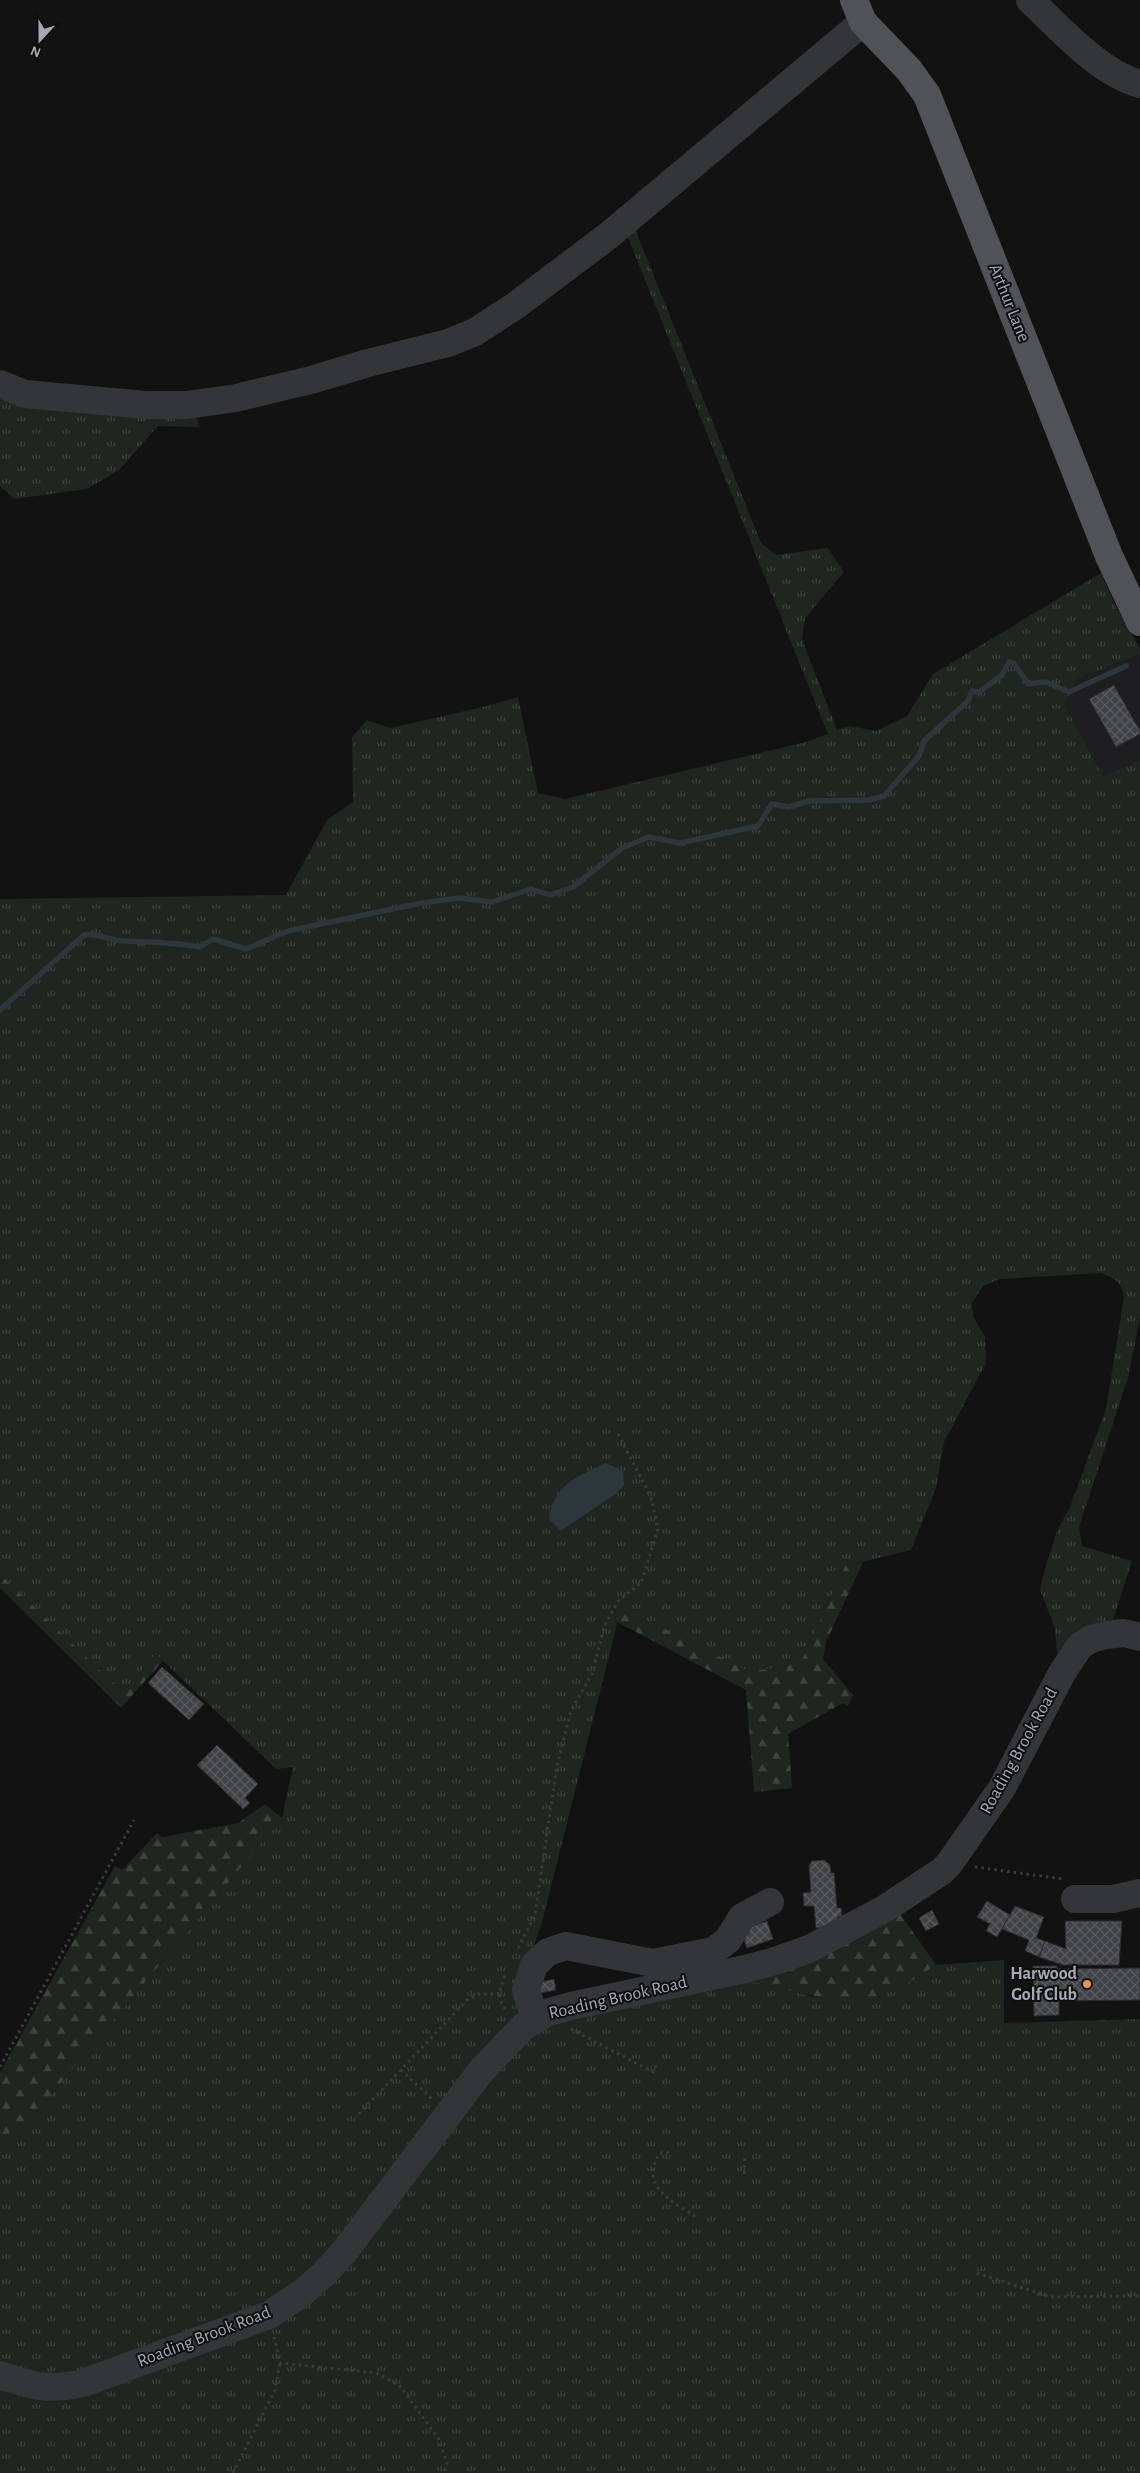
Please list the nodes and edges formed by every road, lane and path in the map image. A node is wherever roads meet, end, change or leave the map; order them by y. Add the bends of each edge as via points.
1 (1030, 0) edge
2 (858, 11) edge
3 (1140, 84) edge
4 (0, 384) edge
5 (1140, 622) edge
6 (617, 1432) dead end
7 (1140, 1637) edge
8 (134, 1820) dead end
9 (949, 1864) junction
10 (1070, 1889) joint
11 (1140, 1893) edge
12 (770, 1902) dead end
13 (516, 1951) dead end
14 (508, 1968) dead end
15 (500, 1994) junction
16 (530, 2022) junction
17 (564, 2025) dead end
18 (657, 2063) dead end
19 (0, 2067) edge
20 (401, 2070) junction
21 (448, 2112) junction
22 (359, 2114) dead end
23 (669, 2152) dead end
24 (745, 2154) dead end
25 (744, 2174) dead end
26 (695, 2216) dead end
27 (977, 2273) dead end
28 (1140, 2296) edge
29 (269, 2315) junction
30 (280, 2362) junction
31 (0, 2375) edge
32 (233, 2473) edge
33 (444, 2473) edge

1 - 3 street via 1088,54 1130,82
2 - 4 street via 608,236 475,332 448,343 311,380 187,406 25,394
2 - 5 main road, Arthur Lane via 927,95 1109,556
6 - 13 path via 651,1497 658,1529 641,1583 618,1601 604,1627 594,1672 571,1711 557,1766 535,1915
7 - 9 street, Roading Brook Road via 1124,1633 1106,1634 1080,1646 1063,1671 1002,1788
8 - 19 path
9 - 10 path
9 - 16 street, Roading Brook Road via 886,1908 809,1949 775,1961 571,2006
10 - 11 street via 1113,1899
12 - 16 street via 742,1917 728,1940 713,1951 653,1963 566,1946 548,1952 534,1965 526,1990
14 - 15 path
15 - 16 path via 504,2008
15 - 20 path via 479,1994 467,2000
16 - 21 street, Roading Brook Road via 480,2071
17 - 18 path via 653,2072
20 - 21 path
20 - 22 path
21 - 29 street, Roading Brook Road via 344,2252 302,2293
23 - 26 path via 660,2153 656,2159 654,2171 659,2191
24 - 25 path
27 - 28 path via 1051,2297
29 - 30 path
29 - 31 street, Roading Brook Road via 63,2388 30,2386
30 - 32 path via 274,2390
30 - 33 path via 376,2373 400,2386 438,2438 447,2463

